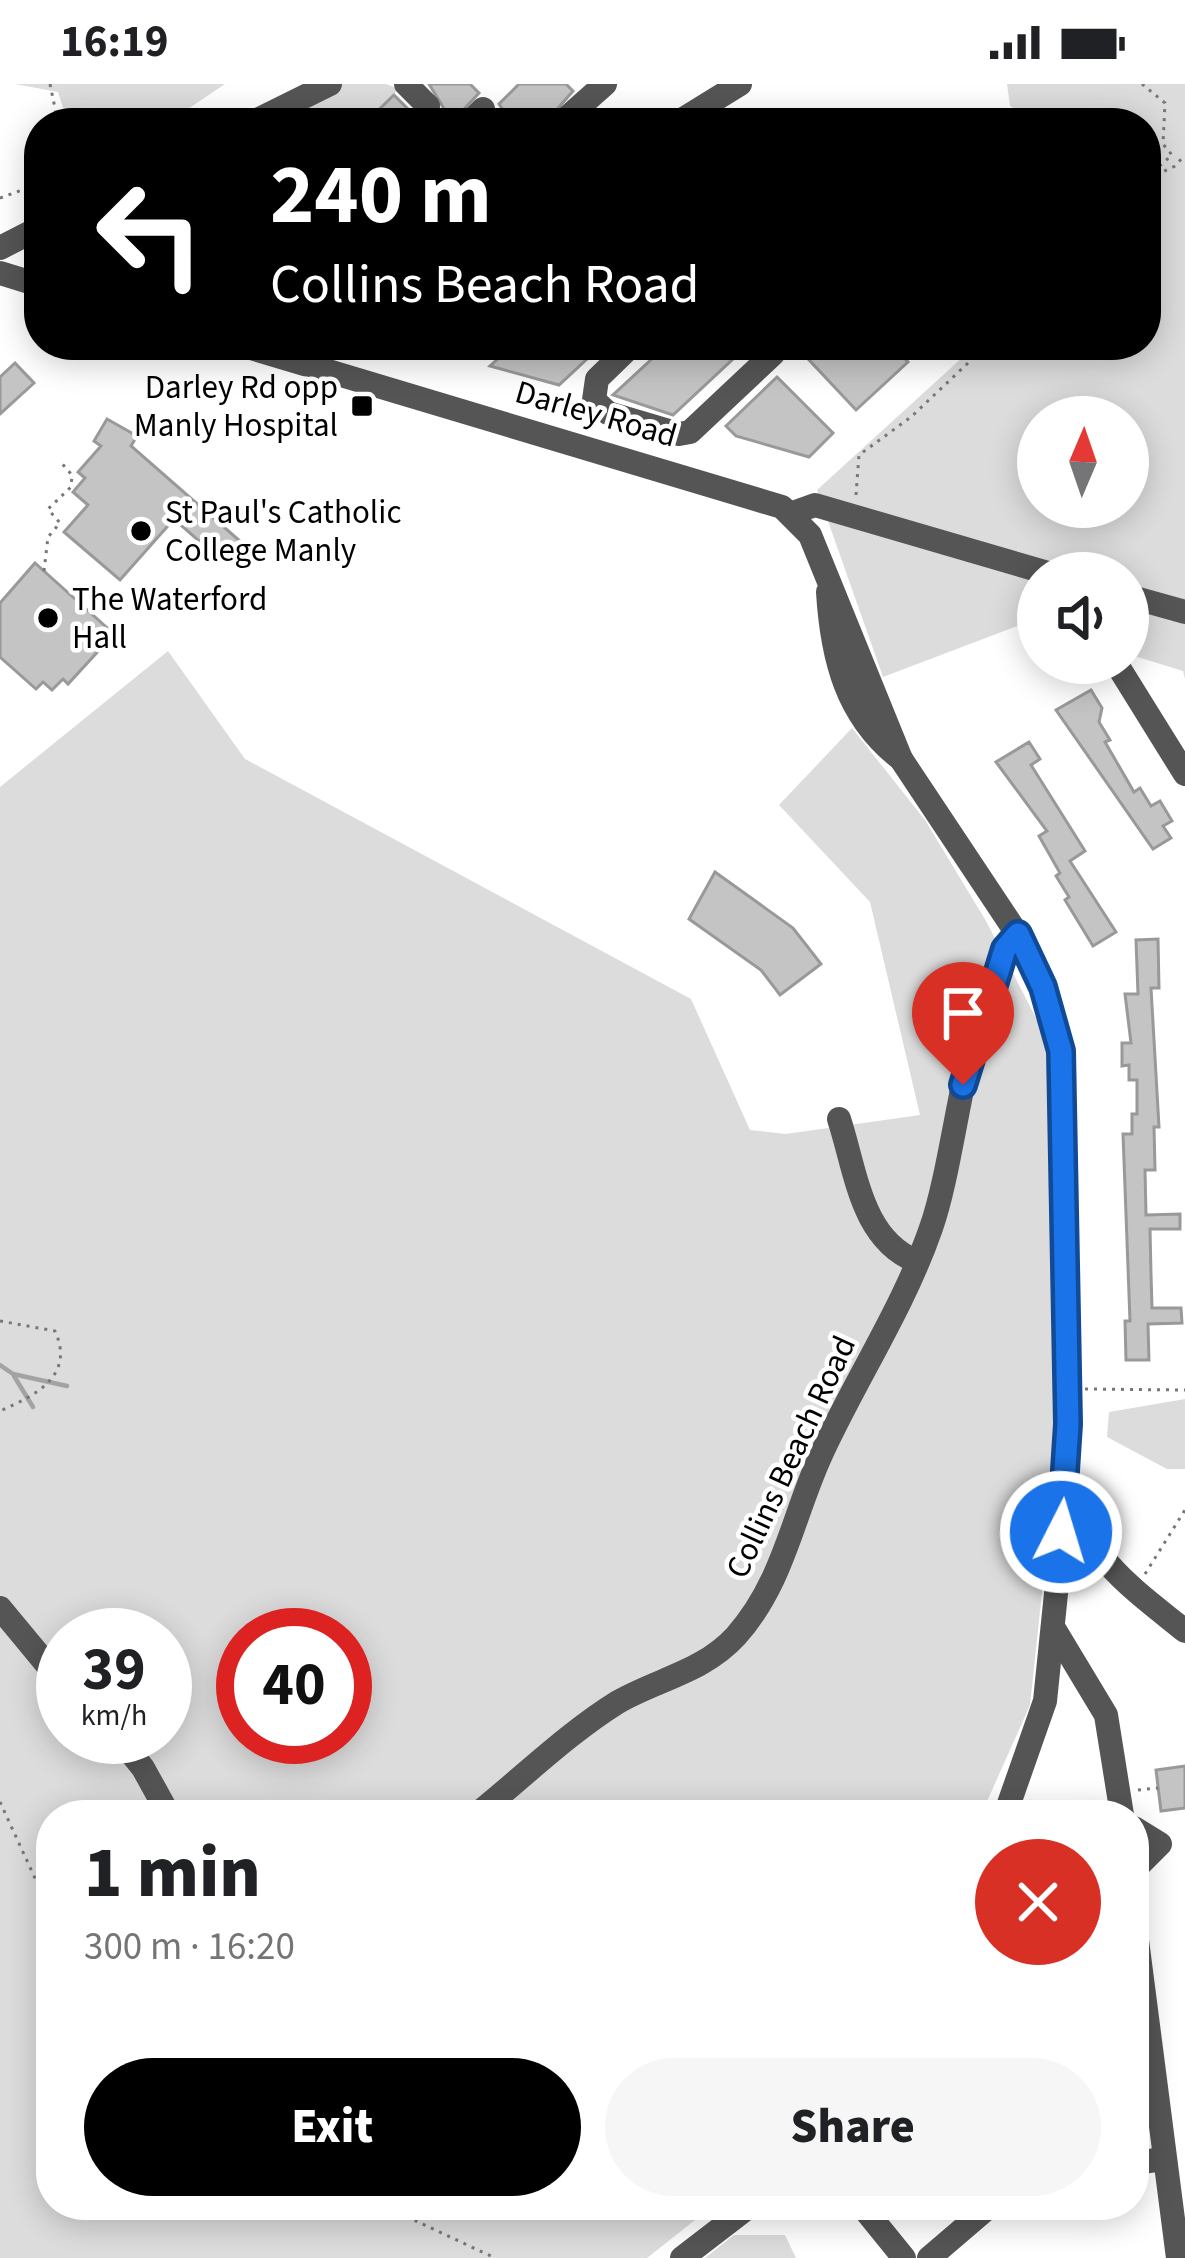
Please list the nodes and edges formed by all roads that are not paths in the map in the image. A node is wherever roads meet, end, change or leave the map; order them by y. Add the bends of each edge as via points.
1 (330, 84) edge
2 (406, 84) edge
3 (605, 84) edge
4 (740, 84) edge
5 (281, 108) edge
6 (431, 108) edge
7 (578, 108) edge
8 (701, 108) edge
9 (292, 360) edge
10 (617, 360) edge
11 (767, 360) edge
12 (790, 514) junction
13 (1017, 564) edge
14 (1149, 602) edge
15 (1185, 612) edge
16 (1129, 684) edge
17 (1185, 774) edge
18 (1018, 934) junction
19 (839, 1119) dead end
20 (916, 1261) junction
21 (1066, 1486) junction
22 (0, 1608) edge
23 (1052, 1625) junction
24 (1185, 1631) edge
25 (36, 1651) edge
26 (140, 1764) edge
27 (161, 1800) edge
28 (495, 1800) edge
29 (1010, 1800) edge
30 (1120, 1800) edge
31 (1149, 2039) edge
32 (1160, 2128) junction
33 (1185, 2142) edge
34 (1174, 2162) edge
35 (732, 2220) edge
36 (872, 2220) edge
37 (973, 2220) edge
38 (682, 2258) edge
39 (904, 2258) edge
40 (929, 2258) edge
41 (1178, 2258) edge

1 - 5 street
2 - 6 street
3 - 7 street
4 - 8 street
9 - 12 street, Darley Road via 753,495
10 - 11 street via 597,379 595,400 608,413 679,434 691,432
12 - 13 street via 814,505
12 - 18 street via 810,535 901,759
14 - 15 street
16 - 17 street
18 - 20 street, Collins Beach Road via 994,977 932,1227
18 - 21 street via 1061,1051
19 - 20 street via 877,1236
20 - 28 street, Collins Beach Road via 818,1460 774,1585 735,1637 705,1662 619,1702
21 - 23 street
21 - 24 street via 1083,1536
22 - 25 street
23 - 29 street via 1045,1701
23 - 30 street via 1106,1715
26 - 27 street
31 - 32 street
32 - 33 street
32 - 34 street
34 - 41 street
35 - 38 street
36 - 39 street
37 - 40 street

